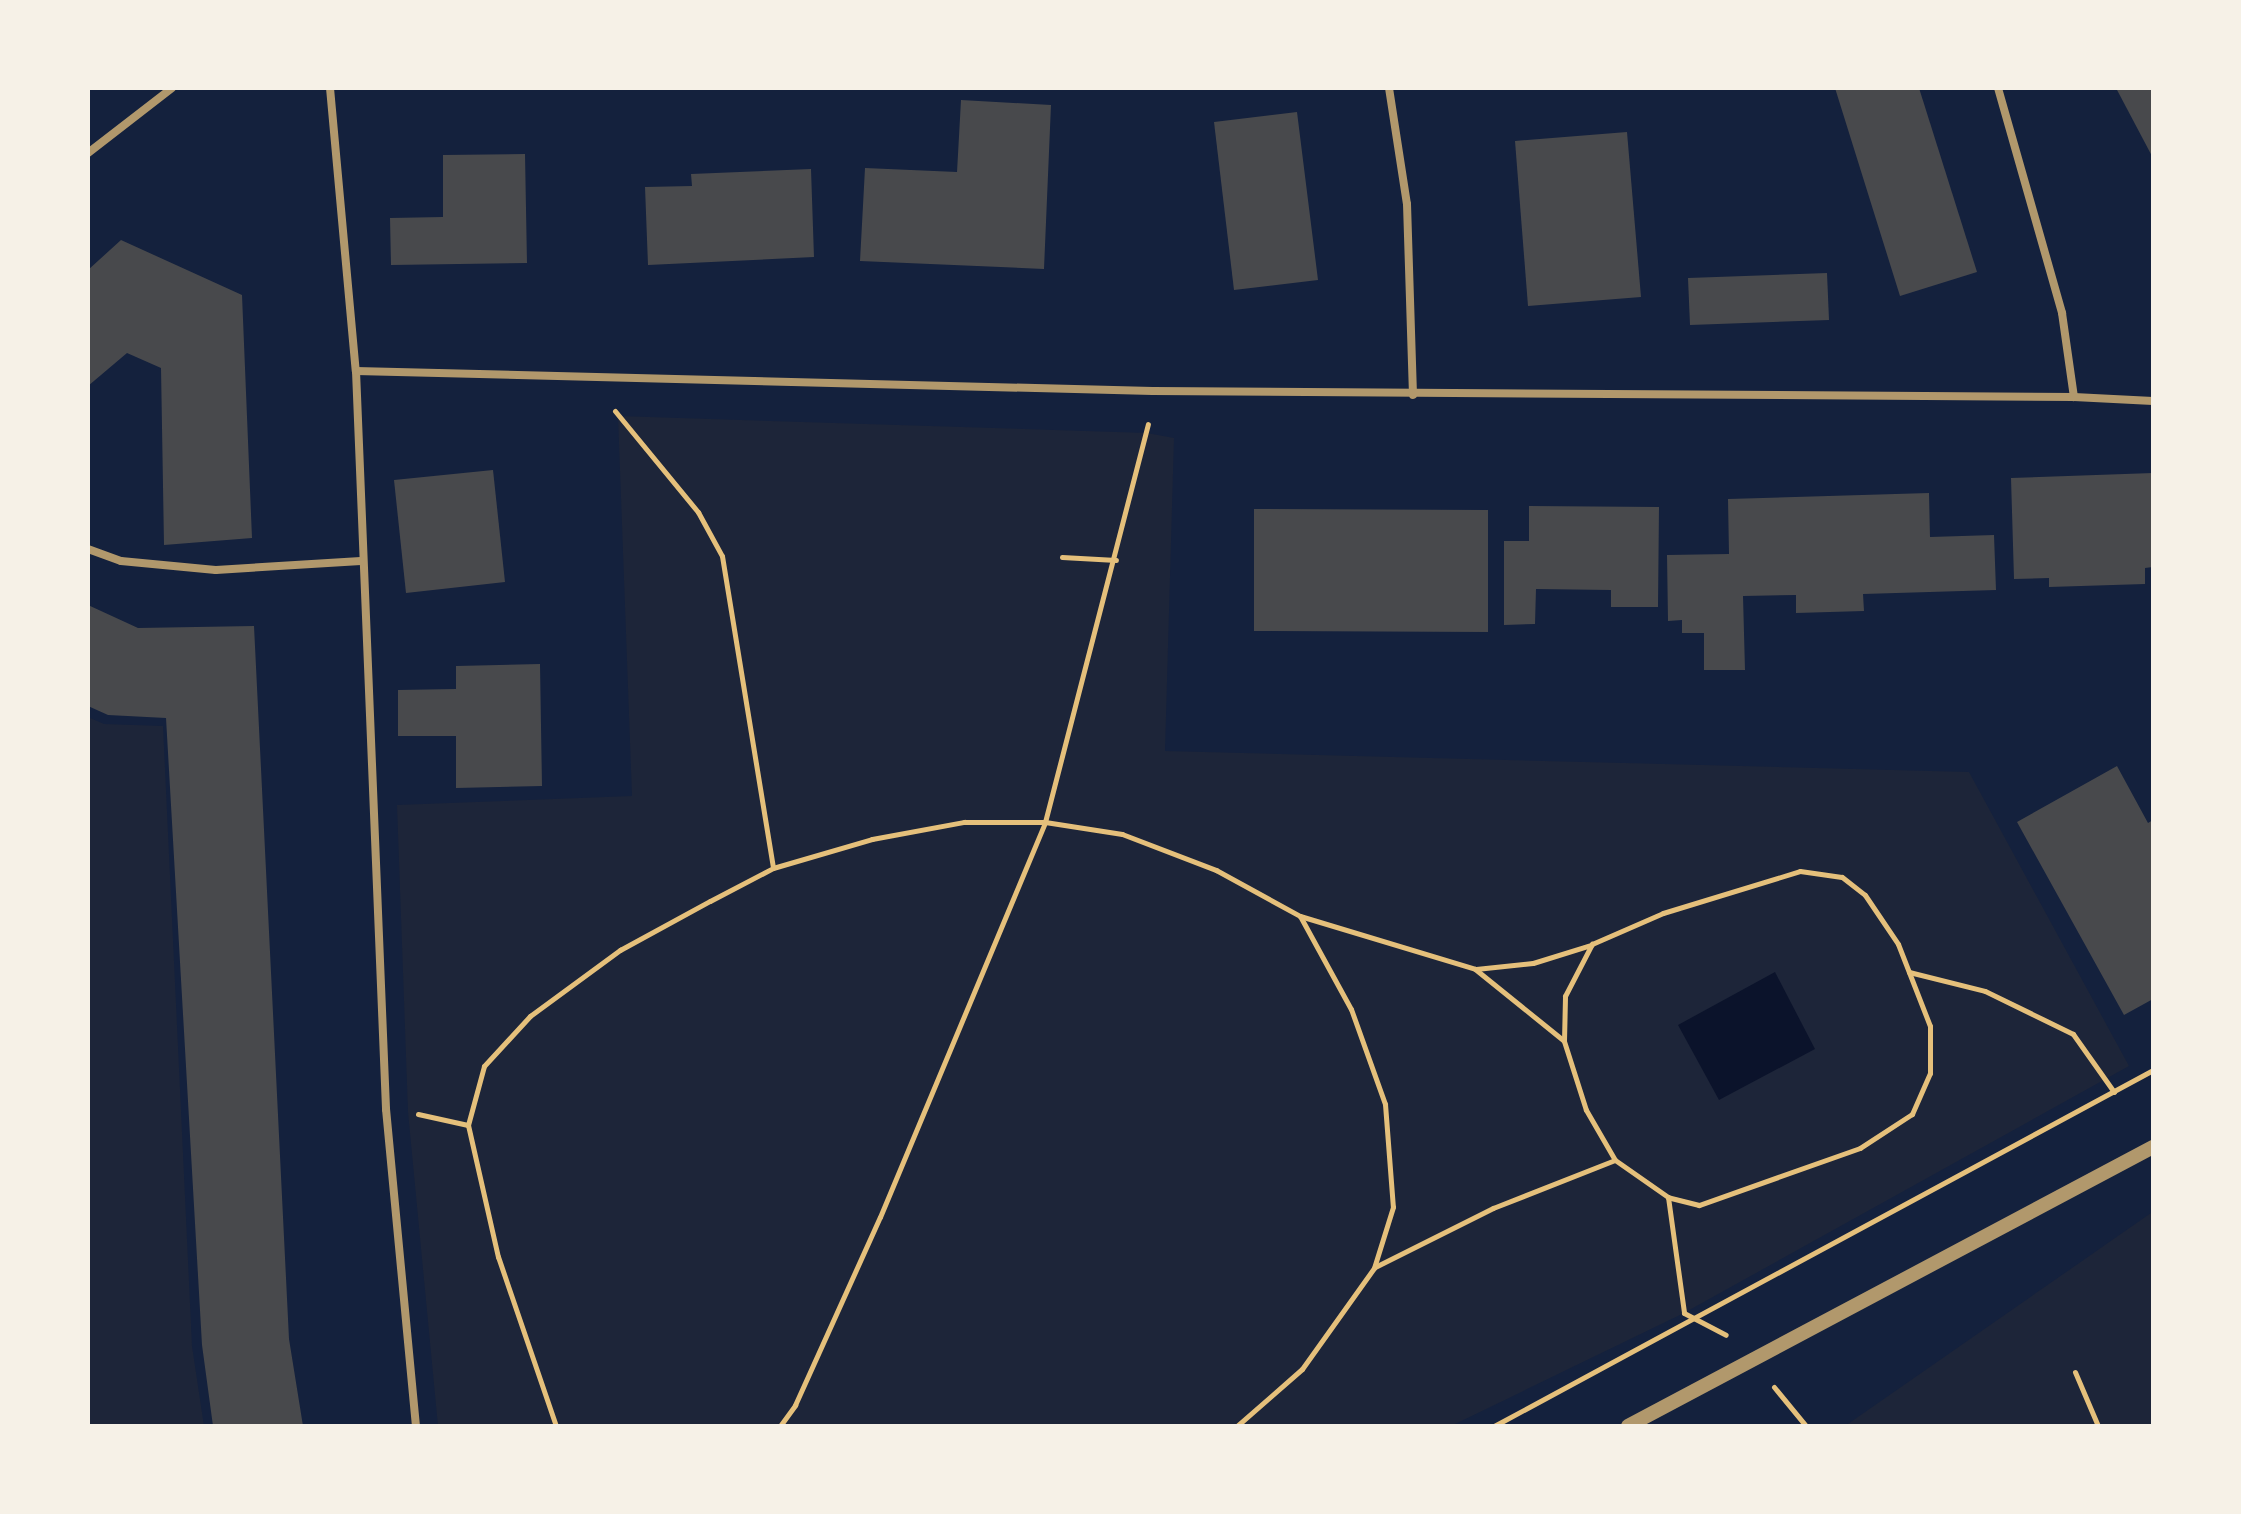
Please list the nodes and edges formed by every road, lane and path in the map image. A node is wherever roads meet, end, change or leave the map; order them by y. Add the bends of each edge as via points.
1 (172, 88) edge
2 (330, 88) edge
3 (1389, 88) edge
4 (1998, 88) edge
5 (88, 153) edge
6 (356, 371) junction
7 (596, 379) junction
8 (1153, 391) junction
9 (1413, 395) junction
10 (2074, 397) junction
11 (2153, 401) edge
12 (88, 549) edge
13 (1062, 557) dead end
14 (1116, 560) junction
15 (361, 561) junction
16 (1045, 822) junction
17 (773, 868) junction
18 (1300, 916) junction
19 (1592, 944) junction
20 (1475, 969) junction
21 (1909, 972) junction
22 (1564, 1041) junction
23 (2153, 1070) edge
24 (2114, 1092) junction
25 (386, 1109) junction
26 (468, 1125) junction
27 (2153, 1147) edge
28 (1615, 1160) junction
29 (1668, 1197) junction
30 (1374, 1268) junction
31 (1695, 1318) junction
32 (1753, 1360) junction
33 (2075, 1372) dead end
34 (416, 1426) edge
35 (556, 1426) edge
36 (780, 1426) edge
37 (1237, 1426) edge
38 (1494, 1426) edge
39 (1628, 1426) edge
40 (1806, 1426) edge
41 (2098, 1426) edge

1 - 5 street
2 - 6 street
3 - 9 street via 1407,204
4 - 10 street via 2062,313
6 - 7 street
6 - 15 street
7 - 8 street
7 - 17 path via 618,416 698,512 722,556
8 - 9 street
8 - 14 path
9 - 10 street
10 - 11 street
12 - 15 street via 121,561 216,570
13 - 14 path
14 - 16 path
15 - 25 street
16 - 17 path via 964,822 872,839
16 - 18 path via 1122,834 1216,870
16 - 36 path via 880,1217 795,1405
17 - 26 path via 620,950 530,1016 484,1066
18 - 20 path
18 - 30 path via 1351,1009 1385,1104 1393,1207
19 - 20 path via 1533,963
19 - 21 path via 1663,913 1800,871 1842,877 1865,895 1898,944
19 - 22 path via 1565,996
20 - 22 path
21 - 24 path via 1985,991 2073,1034
21 - 29 path via 1930,1026 1930,1073 1912,1114 1860,1148 1755,1189 1699,1205
22 - 28 path via 1586,1110
23 - 24 path
24 - 31 path
25 - 26 path
25 - 34 street
26 - 35 path via 498,1257
27 - 32 street
28 - 29 path
28 - 30 path via 1493,1208
29 - 31 path via 1684,1313
30 - 37 path via 1302,1369
31 - 32 path via 1718,1327
31 - 38 path
32 - 39 street
32 - 40 path
33 - 41 path

